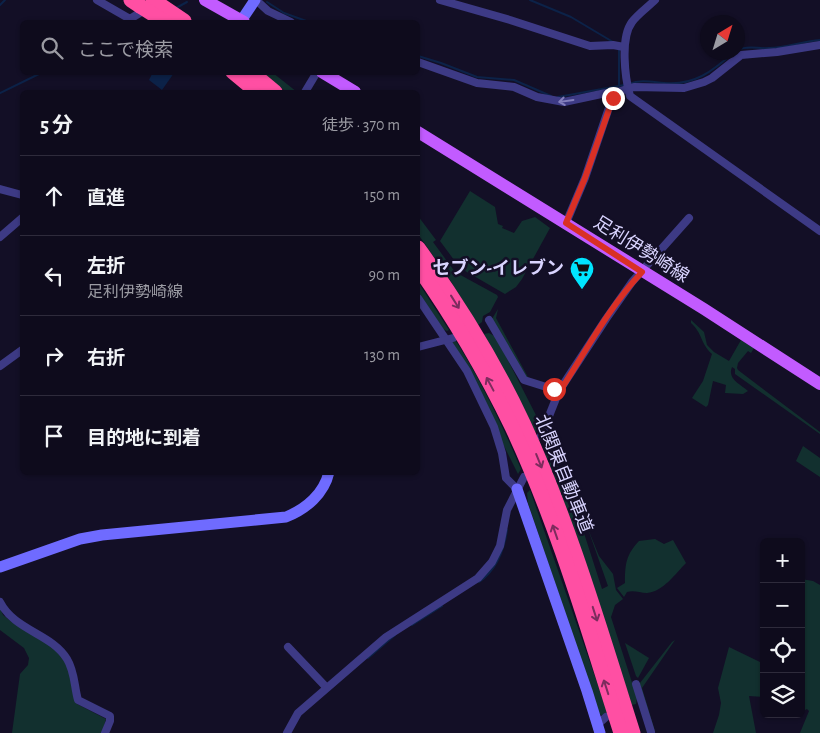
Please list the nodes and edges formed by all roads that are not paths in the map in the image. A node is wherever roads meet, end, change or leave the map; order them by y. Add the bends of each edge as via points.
1 (96, 0) edge
2 (162, 0) edge
3 (205, 0) edge
4 (256, 0) edge
5 (440, 0) edge
6 (655, 0) edge
7 (141, 2) edge
8 (163, 20) edge
9 (181, 20) edge
10 (240, 20) edge
11 (244, 20) edge
12 (287, 20) edge
13 (820, 46) edge
14 (624, 47) junction
15 (420, 63) edge
16 (237, 75) edge
17 (254, 75) edge
18 (315, 75) edge
19 (326, 75) edge
20 (628, 89) junction
21 (255, 90) edge
22 (272, 90) edge
23 (306, 90) edge
24 (348, 90) edge
25 (614, 93) junction
26 (420, 133) edge
27 (0, 189) edge
28 (20, 194) edge
29 (688, 218) dead end
30 (20, 220) edge
31 (566, 223) junction
32 (820, 231) edge
33 (0, 237) edge
34 (420, 251) edge
35 (420, 270) edge
36 (642, 272) junction
37 (420, 301) edge
38 (489, 325) dead end
39 (449, 339) junction
40 (420, 346) edge
41 (20, 351) edge
42 (0, 366) edge
43 (820, 384) edge
44 (560, 391) junction
45 (541, 436) dead end
46 (328, 475) edge
47 (524, 477) dead end
48 (517, 489) junction
49 (0, 567) edge
50 (0, 602) edge
51 (288, 647) dead end
52 (636, 684) dead end
53 (326, 687) junction
54 (601, 725) edge
55 (651, 732) dead end
56 (105, 733) edge
57 (287, 733) edge
58 (621, 733) edge
59 (633, 733) edge

1 - 2 street via 130,20
3 - 10 main road
4 - 11 street
4 - 12 street via 268,11
5 - 14 street via 590,46
6 - 14 street via 632,22
7 - 8 highway, bridge
7 - 9 highway, bridge
13 - 20 street via 741,55 712,78 689,87 639,86
14 - 20 street
25 -> 15 street via 557,102 514,87 477,83
16 - 21 highway
17 - 22 highway
18 - 23 street
19 - 24 main road
20 - 25 street
20 - 32 street via 634,100
25 - 31 street
26 - 31 main road, 足利伊勢崎線
27 - 28 street
29 - 36 street
30 - 33 street
31 - 36 main road, 足利伊勢崎線
34 -> 59 highway, 北関東自動車道 via 486,352 534,448 579,565
58 -> 35 highway, 北関東自動車道 via 556,536 527,462 476,357
36 - 43 main road, 足利伊勢崎線
36 - 44 street via 606,319
37 - 39 street
38 - 44 street via 524,380
39 - 40 street
39 - 48 street via 497,437 506,478
41 - 42 street
44 - 45 street
46 - 49 street via 316,498 303,509 286,516 95,536
47 - 48 street
48 - 53 street via 507,510 500,546 485,571 386,637
48 - 54 street
50 - 56 street via 18,624 60,648 74,674 78,700 110,716
51 - 53 street
52 - 55 street via 639,708
53 - 57 street via 298,713

